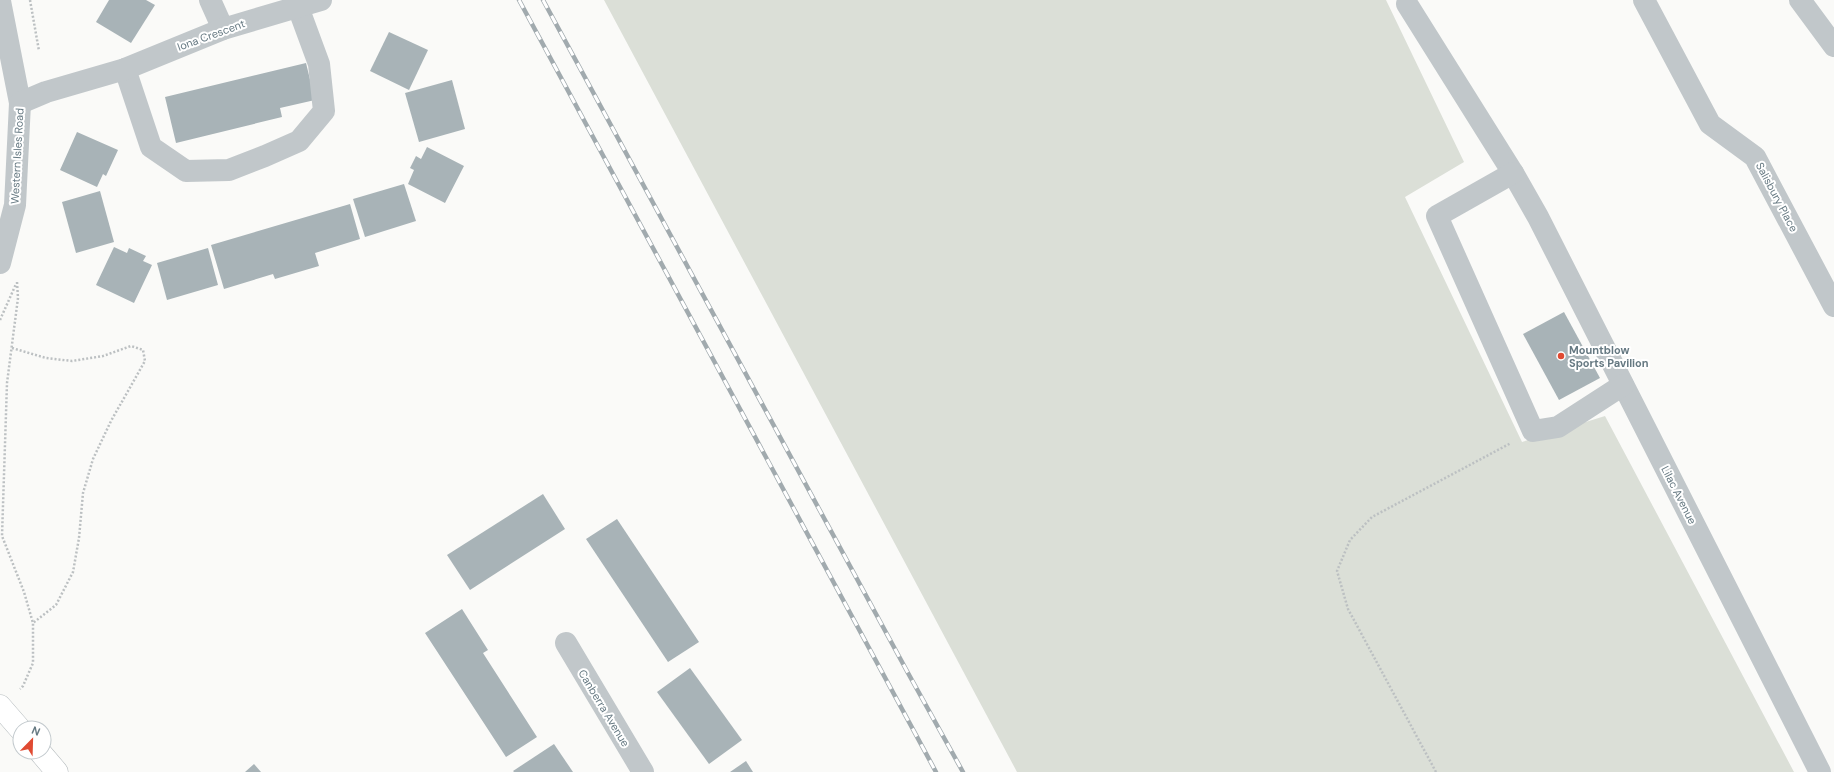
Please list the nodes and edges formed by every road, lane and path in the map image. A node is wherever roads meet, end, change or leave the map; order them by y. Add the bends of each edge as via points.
1 (210, 0) edge
2 (321, 0) edge
3 (1644, 0) edge
4 (1800, 0) edge
5 (0, 1) edge
6 (1407, 4) dead end
7 (298, 7) junction
8 (223, 29) junction
9 (1834, 46) edge
10 (125, 69) junction
11 (20, 103) junction
12 (1513, 173) junction
13 (0, 263) edge
14 (17, 280) dead end
15 (1834, 306) edge
16 (12, 348) junction
17 (1623, 385) junction
18 (1533, 431) junction
19 (33, 623) junction
20 (566, 643) dead end
21 (1, 707) edge
22 (12, 720) edge
23 (47, 760) edge
24 (57, 772) edge
25 (642, 772) edge
26 (1436, 772) edge
27 (1820, 772) edge

1 - 8 street
2 - 7 street, Iona Crescent
3 - 15 street, Salisbury Place via 1710,124 1755,157
4 - 9 street
5 - 11 street, Western Isles Road
6 - 12 street, Lilac Avenue
7 - 8 street, Iona Crescent
7 - 10 street via 319,64 324,111 299,141 229,170 186,171 151,147
8 - 10 street, Iona Crescent
10 - 11 street, Iona Crescent via 46,92
11 - 13 street, Western Isles Road via 15,206
12 - 17 street, Lilac Avenue
12 - 18 street via 1437,216
14 - 16 path via 18,298
16 - 19 path via 7,390 2,536
16 - 19 path via 46,358 72,360 103,356 131,346 143,350 145,362 93,458 83,493 73,572 56,605
17 - 18 street via 1558,427
17 - 27 street, Lilac Avenue
18 - 26 path via 1372,517 1350,540 1337,571 1348,608
19 - 21 path via 33,664 23,686
20 - 25 street, Canberra Avenue
21 - 22 main road
23 - 24 main road

